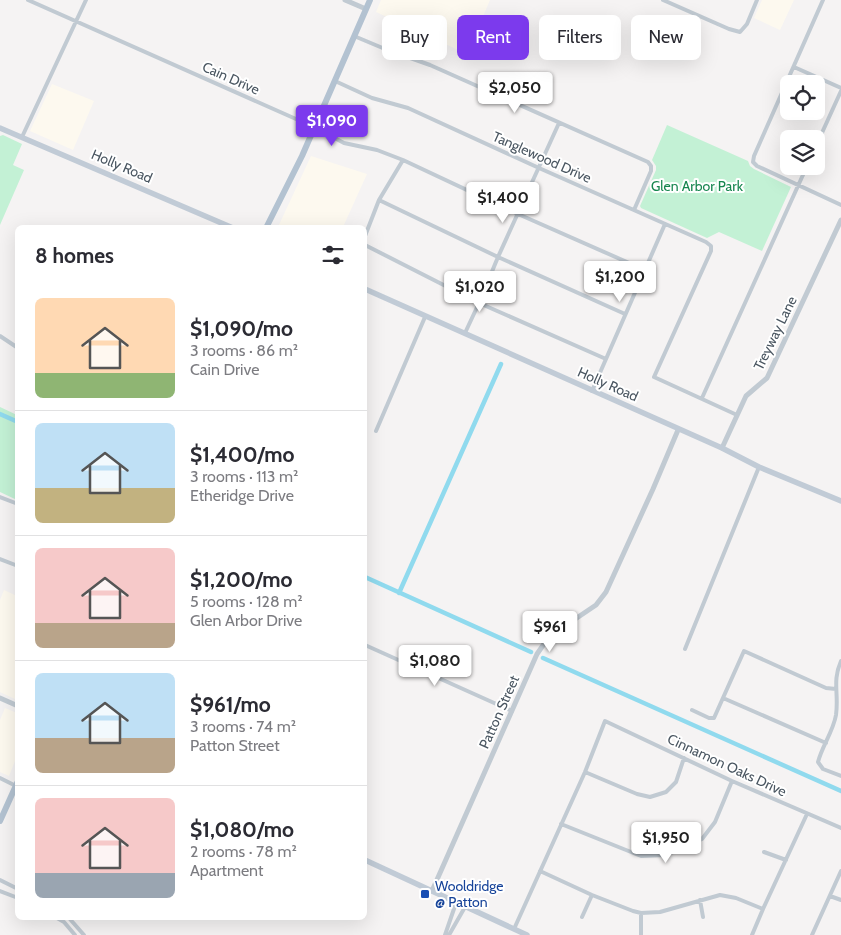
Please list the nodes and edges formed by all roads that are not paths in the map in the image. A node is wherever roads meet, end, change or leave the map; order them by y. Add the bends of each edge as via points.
1 (28, 0) edge
2 (86, 0) edge
3 (345, 0) edge
4 (370, 0) edge
5 (663, 0) edge
6 (757, 0) edge
7 (824, 0) edge
8 (366, 9) junction
9 (77, 21) junction
10 (354, 36) junction
11 (794, 68) junction
12 (334, 81) junction
13 (841, 89) edge
14 (559, 123) junction
15 (0, 128) edge
16 (314, 128) junction
17 (823, 130) edge
18 (22, 137) junction
19 (403, 160) junction
20 (539, 168) junction
21 (803, 175) edge
22 (798, 186) junction
23 (379, 200) junction
24 (841, 205) edge
25 (634, 210) junction
26 (518, 214) junction
27 (841, 220) edge
28 (665, 224) junction
29 (227, 225) edge
30 (268, 225) edge
31 (367, 231) edge
32 (367, 246) edge
33 (498, 258) junction
34 (645, 270) junction
35 (367, 290) edge
36 (479, 303) junction
37 (625, 314) junction
38 (425, 317) junction
39 (465, 333) junction
40 (0, 336) edge
41 (15, 346) edge
42 (606, 359) junction
43 (592, 391) junction
44 (702, 398) junction
45 (737, 414) junction
46 (678, 430) junction
47 (376, 431) dead end
48 (722, 448) junction
49 (759, 466) junction
50 (0, 497) edge
51 (841, 501) edge
52 (15, 503) edge
53 (0, 559) edge
54 (15, 565) edge
55 (367, 646) edge
56 (685, 649) dead end
57 (841, 661) edge
58 (836, 689) junction
59 (0, 698) edge
60 (723, 698) junction
61 (15, 705) edge
62 (692, 710) dead end
63 (512, 711) junction
64 (826, 743) junction
65 (684, 758) junction
66 (585, 772) junction
67 (841, 776) edge
68 (0, 778) edge
69 (732, 781) junction
70 (15, 783) edge
71 (15, 788) edge
72 (808, 814) junction
73 (0, 821) edge
74 (561, 824) junction
75 (841, 828) edge
76 (764, 852) dead end
77 (786, 860) junction
78 (367, 861) edge
79 (540, 871) junction
80 (841, 871) edge
81 (0, 880) edge
82 (15, 887) edge
83 (432, 890) junction
84 (0, 891) edge
85 (592, 895) junction
86 (830, 896) junction
87 (15, 897) edge
88 (700, 900) junction
89 (841, 900) edge
90 (456, 903) junction
91 (465, 907) junction
92 (763, 909) junction
93 (641, 913) junction
94 (582, 917) dead end
95 (704, 917) dead end
96 (59, 920) edge
97 (73, 922) joint
98 (68, 927) junction
99 (514, 929) junction
100 (75, 935) edge
101 (84, 935) edge
102 (445, 935) edge
103 (450, 935) edge
104 (527, 935) edge
105 (641, 935) edge
106 (752, 935) edge
107 (812, 935) edge

1 - 9 street, Cain Drive
2 - 9 street
3 - 8 street
4 - 8 main road
5 - 6 street via 740,32
7 - 11 street
8 - 10 main road
9 - 16 street, Cain Drive
9 - 18 street
10 - 12 main road
10 - 14 street via 430,65
11 - 13 street
11 - 22 street via 753,162
12 - 16 main road
12 - 20 street, Tanglewood Drive via 372,98 408,108
13 - 17 street
14 - 20 street
14 - 25 street via 648,162 651,171
15 - 18 main road, Holly Road
16 - 19 street, Cain Drive via 344,143
16 - 30 main road
18 - 29 main road, Holly Road
19 - 23 street
19 - 26 street, Cain Drive
20 - 25 street, Tanglewood Drive
20 - 26 street
21 - 22 street
22 - 24 street
22 - 44 street
23 - 31 street
23 - 33 street
25 - 28 street, Tanglewood Drive
26 - 33 street
26 - 34 street, Cain Drive
27 - 45 street, Treyway Lane via 767,378 746,396
28 - 34 street
28 - 44 street, Tanglewood Drive via 706,242 711,251 654,378
32 - 36 street
33 - 36 street
33 - 37 street
34 - 37 street
35 - 38 main road, Holly Road
36 - 39 street
36 - 42 street
37 - 42 street
38 - 39 main road, Holly Road
38 - 47 street
39 - 43 main road, Holly Road
40 - 41 street
42 - 43 street
43 - 46 main road, Holly Road
44 - 45 street
45 - 48 street, Treyway Lane
46 - 48 main road, Holly Road
46 - 63 street, Patton Street via 606,592 596,605 546,641
48 - 49 main road, Holly Road
49 - 51 main road, Holly Road
49 - 56 street
50 - 52 street
53 - 54 street
55 - 63 street
57 - 58 street
58 - 60 street via 826,688 744,651
58 - 64 street via 834,724
59 - 61 street
60 - 62 street via 714,718
60 - 64 street
63 - 83 street, Patton Street
64 - 67 street via 818,762 823,769
65 - 66 street via 676,782 666,792 650,797
65 - 66 street, Cinnamon Oaks Drive via 605,721
65 - 69 street, Cinnamon Oaks Drive
66 - 74 street
68 - 70 street
69 - 72 street, Cinnamon Oaks Drive
69 - 74 street via 715,822 702,839 666,855 641,856
71 - 73 main road
72 - 75 street, Cinnamon Oaks Drive
72 - 77 street
74 - 79 street
76 - 77 street
77 - 92 street
78 - 83 main road
79 - 85 street
79 - 99 street
80 - 86 street
81 - 82 street
83 - 90 main road
84 - 87 street
85 - 93 street
85 - 94 street
86 - 89 street
86 - 107 street
88 - 92 street via 720,894
88 - 93 street via 660,912
88 - 95 street
90 - 91 main road
90 - 102 street
91 - 99 main road
91 - 103 street
92 - 106 street
93 - 105 street
96 - 98 street
97 - 98 street
97 - 101 street
98 - 100 street
99 - 104 main road

